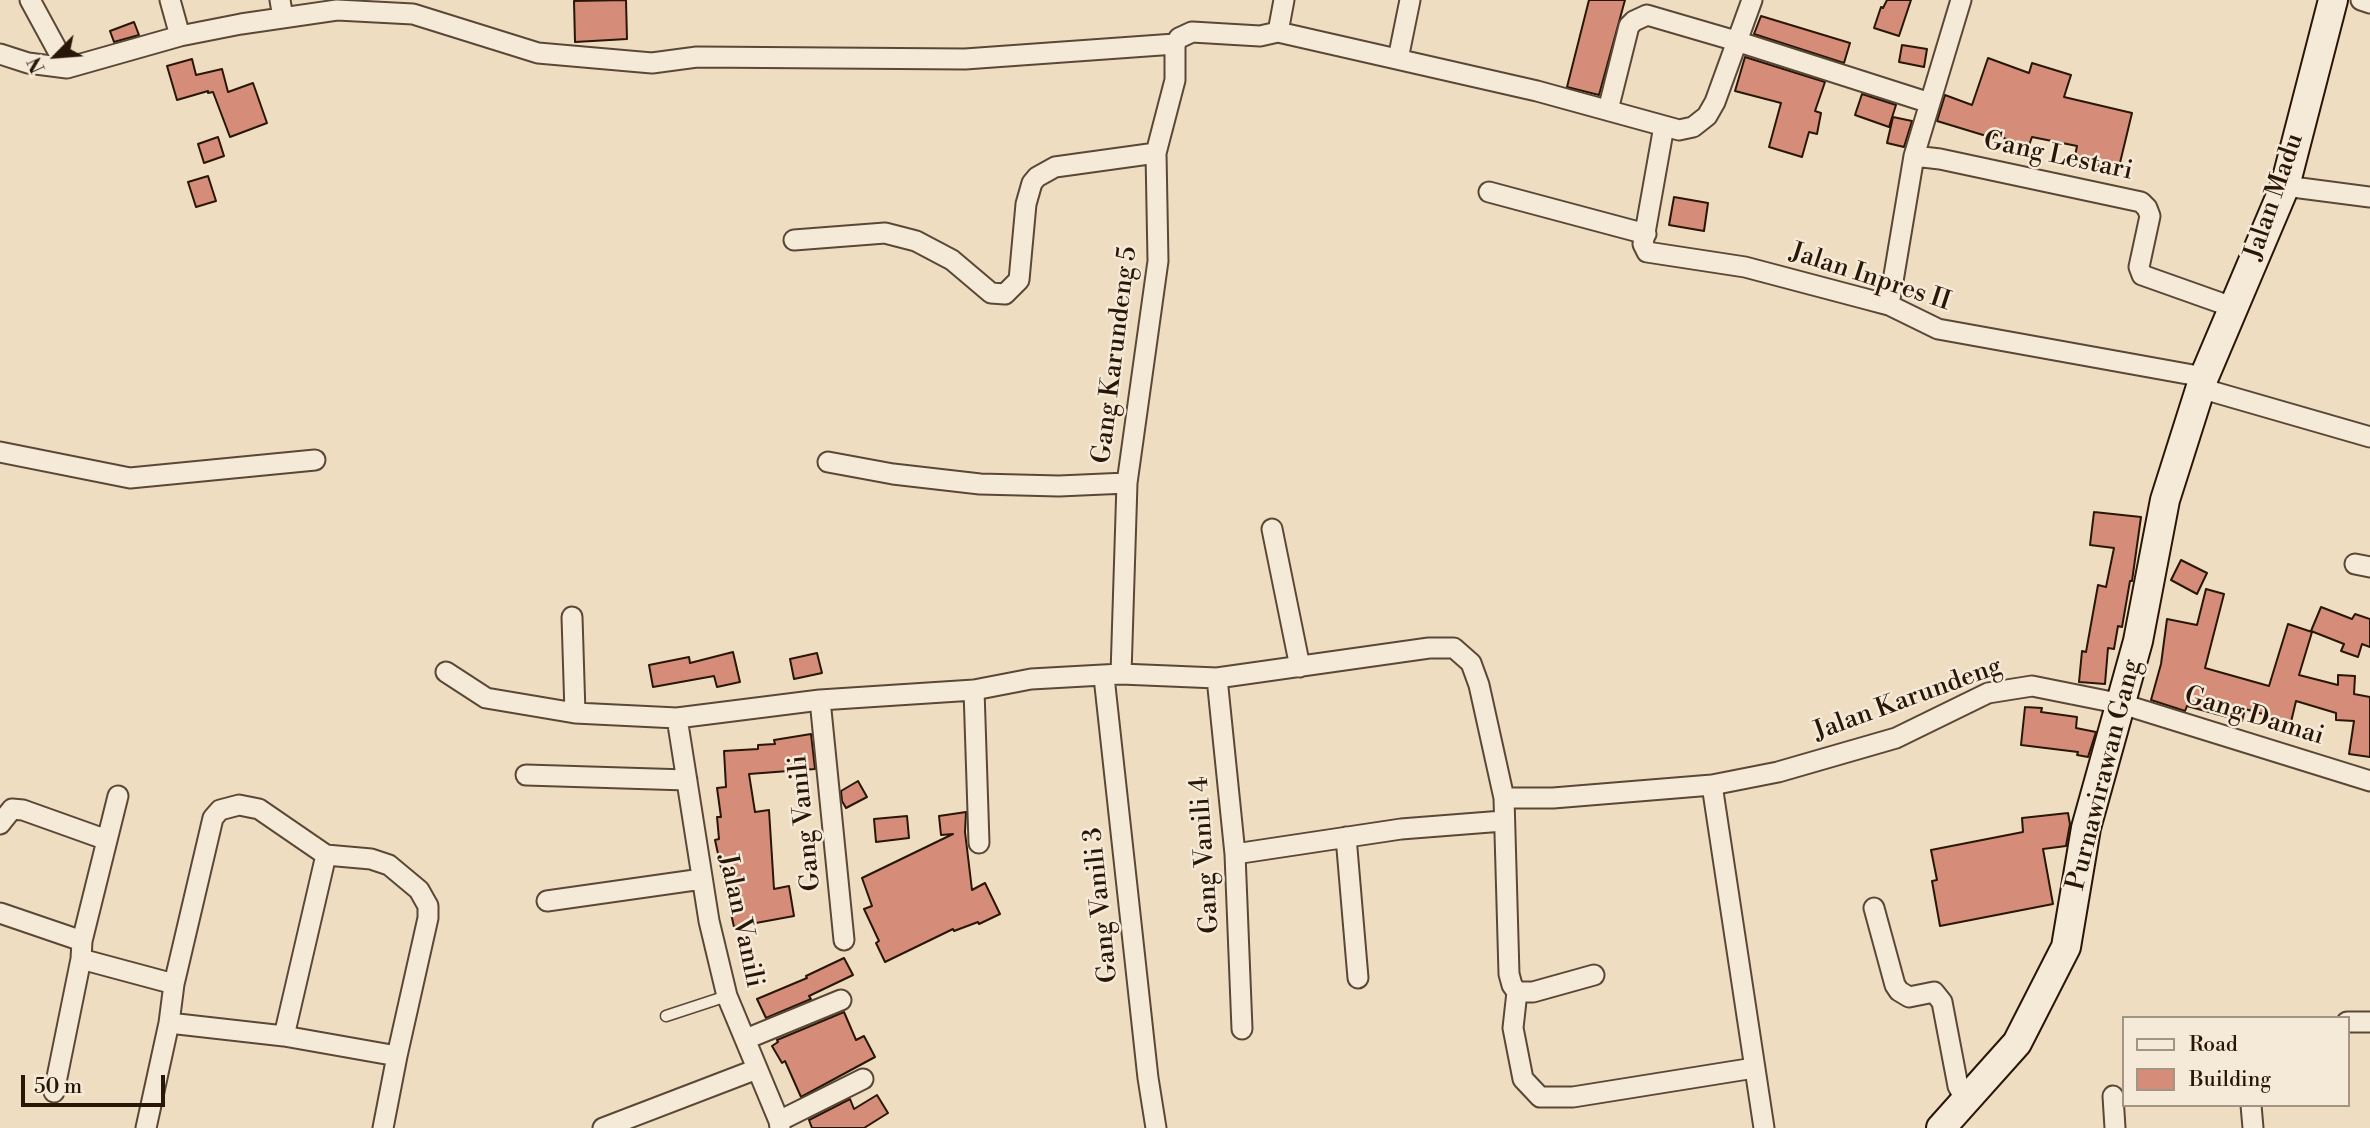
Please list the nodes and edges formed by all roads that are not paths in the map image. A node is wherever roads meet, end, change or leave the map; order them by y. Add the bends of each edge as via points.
1 (30, 0) edge
2 (170, 0) edge
3 (1284, 0) edge
4 (1410, 0) edge
5 (1752, 0) edge
6 (1961, 0) edge
7 (2333, 0) edge
8 (2361, 0) edge
9 (2370, 3) edge
10 (281, 9) edge
11 (1278, 32) junction
12 (180, 36) junction
13 (1736, 41) junction
14 (1175, 44) junction
15 (0, 54) edge
16 (1398, 59) junction
17 (67, 68) junction
18 (1930, 103) junction
19 (1608, 110) junction
20 (1664, 126) junction
21 (1157, 153) junction
22 (1914, 156) junction
23 (2285, 186) junction
24 (1489, 192) dead end
25 (2370, 197) edge
26 (1646, 234) junction
27 (794, 240) dead end
28 (1889, 305) junction
29 (2235, 308) junction
30 (2202, 383) junction
31 (2370, 438) edge
32 (0, 452) edge
33 (315, 460) dead end
34 (828, 462) dead end
35 (1127, 483) junction
36 (1272, 529) dead end
37 (572, 617) dead end
38 (1300, 667) junction
39 (446, 672) dead end
40 (1112, 676) junction
41 (1217, 678) junction
42 (974, 691) junction
43 (820, 699) junction
44 (2122, 704) junction
45 (575, 713) junction
46 (677, 718) junction
47 (526, 775) dead end
48 (687, 780) junction
49 (2370, 781) edge
50 (1712, 785) junction
51 (118, 796) dead end
52 (1504, 798) junction
53 (1503, 821) junction
54 (0, 824) edge
55 (1346, 837) junction
56 (107, 840) junction
57 (979, 843) dead end
58 (1235, 853) junction
59 (326, 855) junction
60 (702, 880) junction
61 (547, 901) dead end
62 (1874, 908) dead end
63 (0, 914) edge
64 (844, 940) dead end
65 (82, 950) junction
66 (1594, 975) dead end
67 (1358, 978) dead end
68 (174, 984) junction
69 (1517, 992) junction
70 (727, 996) junction
71 (841, 1000) dead end
72 (666, 1016) dead end
73 (2369, 1018) edge
74 (2349, 1022) edge
75 (169, 1023) junction
76 (1242, 1029) dead end
77 (284, 1036) junction
78 (746, 1039) junction
79 (397, 1056) junction
80 (1754, 1068) junction
81 (757, 1069) junction
82 (863, 1079) dead end
83 (54, 1092) dead end
84 (2113, 1096) dead end
85 (1966, 1101) junction
86 (2251, 1107) edge
87 (779, 1125) edge
88 (146, 1128) edge
89 (383, 1128) edge
90 (603, 1128) edge
91 (1156, 1128) edge
92 (1764, 1128) edge
93 (1941, 1128) edge
94 (2115, 1128) edge
95 (2253, 1128) edge

1 - 17 street
2 - 12 street
3 - 11 street
4 - 16 street
5 - 13 street
6 - 18 street
7 - 23 street, Jalan Madu
8 - 9 street
10 - 12 street
10 - 14 street via 413,14 538,53 652,63 697,57 965,59
11 - 14 street via 1260,36 1192,32
11 - 16 street
12 - 17 street
13 - 18 street
13 - 19 street via 1654,16 1633,20
13 - 20 street via 1707,116 1693,127
14 - 21 street, Gang Karundeng 5 via 1175,80
15 - 17 street via 28,64
16 - 19 street
18 - 22 street
19 - 20 street
20 - 26 street
21 - 27 street via 1055,167 1037,177 1026,204 1020,280 1004,294 991,293 952,260 905,238 885,233
21 - 35 street, Gang Karundeng 5 via 1158,261
22 - 28 street
22 - 29 street, Gang Lestari via 2141,202 2150,216 2139,267 2142,275
23 - 25 street
23 - 29 street, Jalan Madu
24 - 26 street
26 - 28 street, Jalan Inpres II via 1643,244 1649,253 1745,267
28 - 30 street, Jalan Inpres II via 1938,329
29 - 30 street, Jalan Madu
30 - 31 street, Jalan Inpres II
30 - 44 street, Purnawirawan Gang via 2165,500
32 - 33 street via 130,478
34 - 35 street via 980,484
35 - 40 street, Gang Karundeng 5
36 - 38 street
37 - 45 street
38 - 41 street
38 - 52 street via 1454,648 1471,663 1479,685
39 - 45 street via 486,698
40 - 41 street
40 - 42 street via 1031,679
40 - 91 street, Gang Vanili 3
41 - 58 street, Gang Vanili 4
42 - 43 street
42 - 57 street
43 - 46 street
43 - 64 street, Gang Vanili
44 - 49 street, Gang Damai
44 - 50 street, Jalan Karundeng via 2032,686 2011,688 1989,693 1896,738 1778,772
44 - 85 street, Purnawirawan Gang via 2086,828 2066,947 2017,1043
45 - 46 street
46 - 48 street, Jalan Vanili
47 - 48 street
48 - 60 street, Jalan Vanili
50 - 52 street, Jalan Karundeng
50 - 80 street
51 - 56 street
52 - 53 street
53 - 55 street
53 - 69 street via 1509,974
54 - 56 street via 12,809 23,810
55 - 58 street
55 - 67 street
56 - 65 street
58 - 76 street, Gang Vanili 4
59 - 68 street via 259,809 239,805 220,810 213,818
59 - 77 street
59 - 79 street via 389,865 419,890 428,906
60 - 61 street
60 - 70 street, Jalan Vanili
62 - 85 street via 1895,985 1909,997 1934,992 1944,1006 1958,1086
63 - 65 street
65 - 68 street
65 - 83 street
66 - 69 street
68 - 75 street
69 - 80 street via 1513,1028 1522,1079 1540,1097 1573,1097
70 - 72 lane
70 - 78 street, Jalan Vanili
71 - 78 street
73 - 74 street
75 - 77 street
75 - 88 street
77 - 79 street
78 - 81 street, Jalan Vanili
79 - 89 street
80 - 92 street
81 - 87 street, Jalan Vanili
81 - 90 street
82 - 87 street
84 - 94 street
85 - 93 street, Purnawirawan Gang
86 - 95 street

